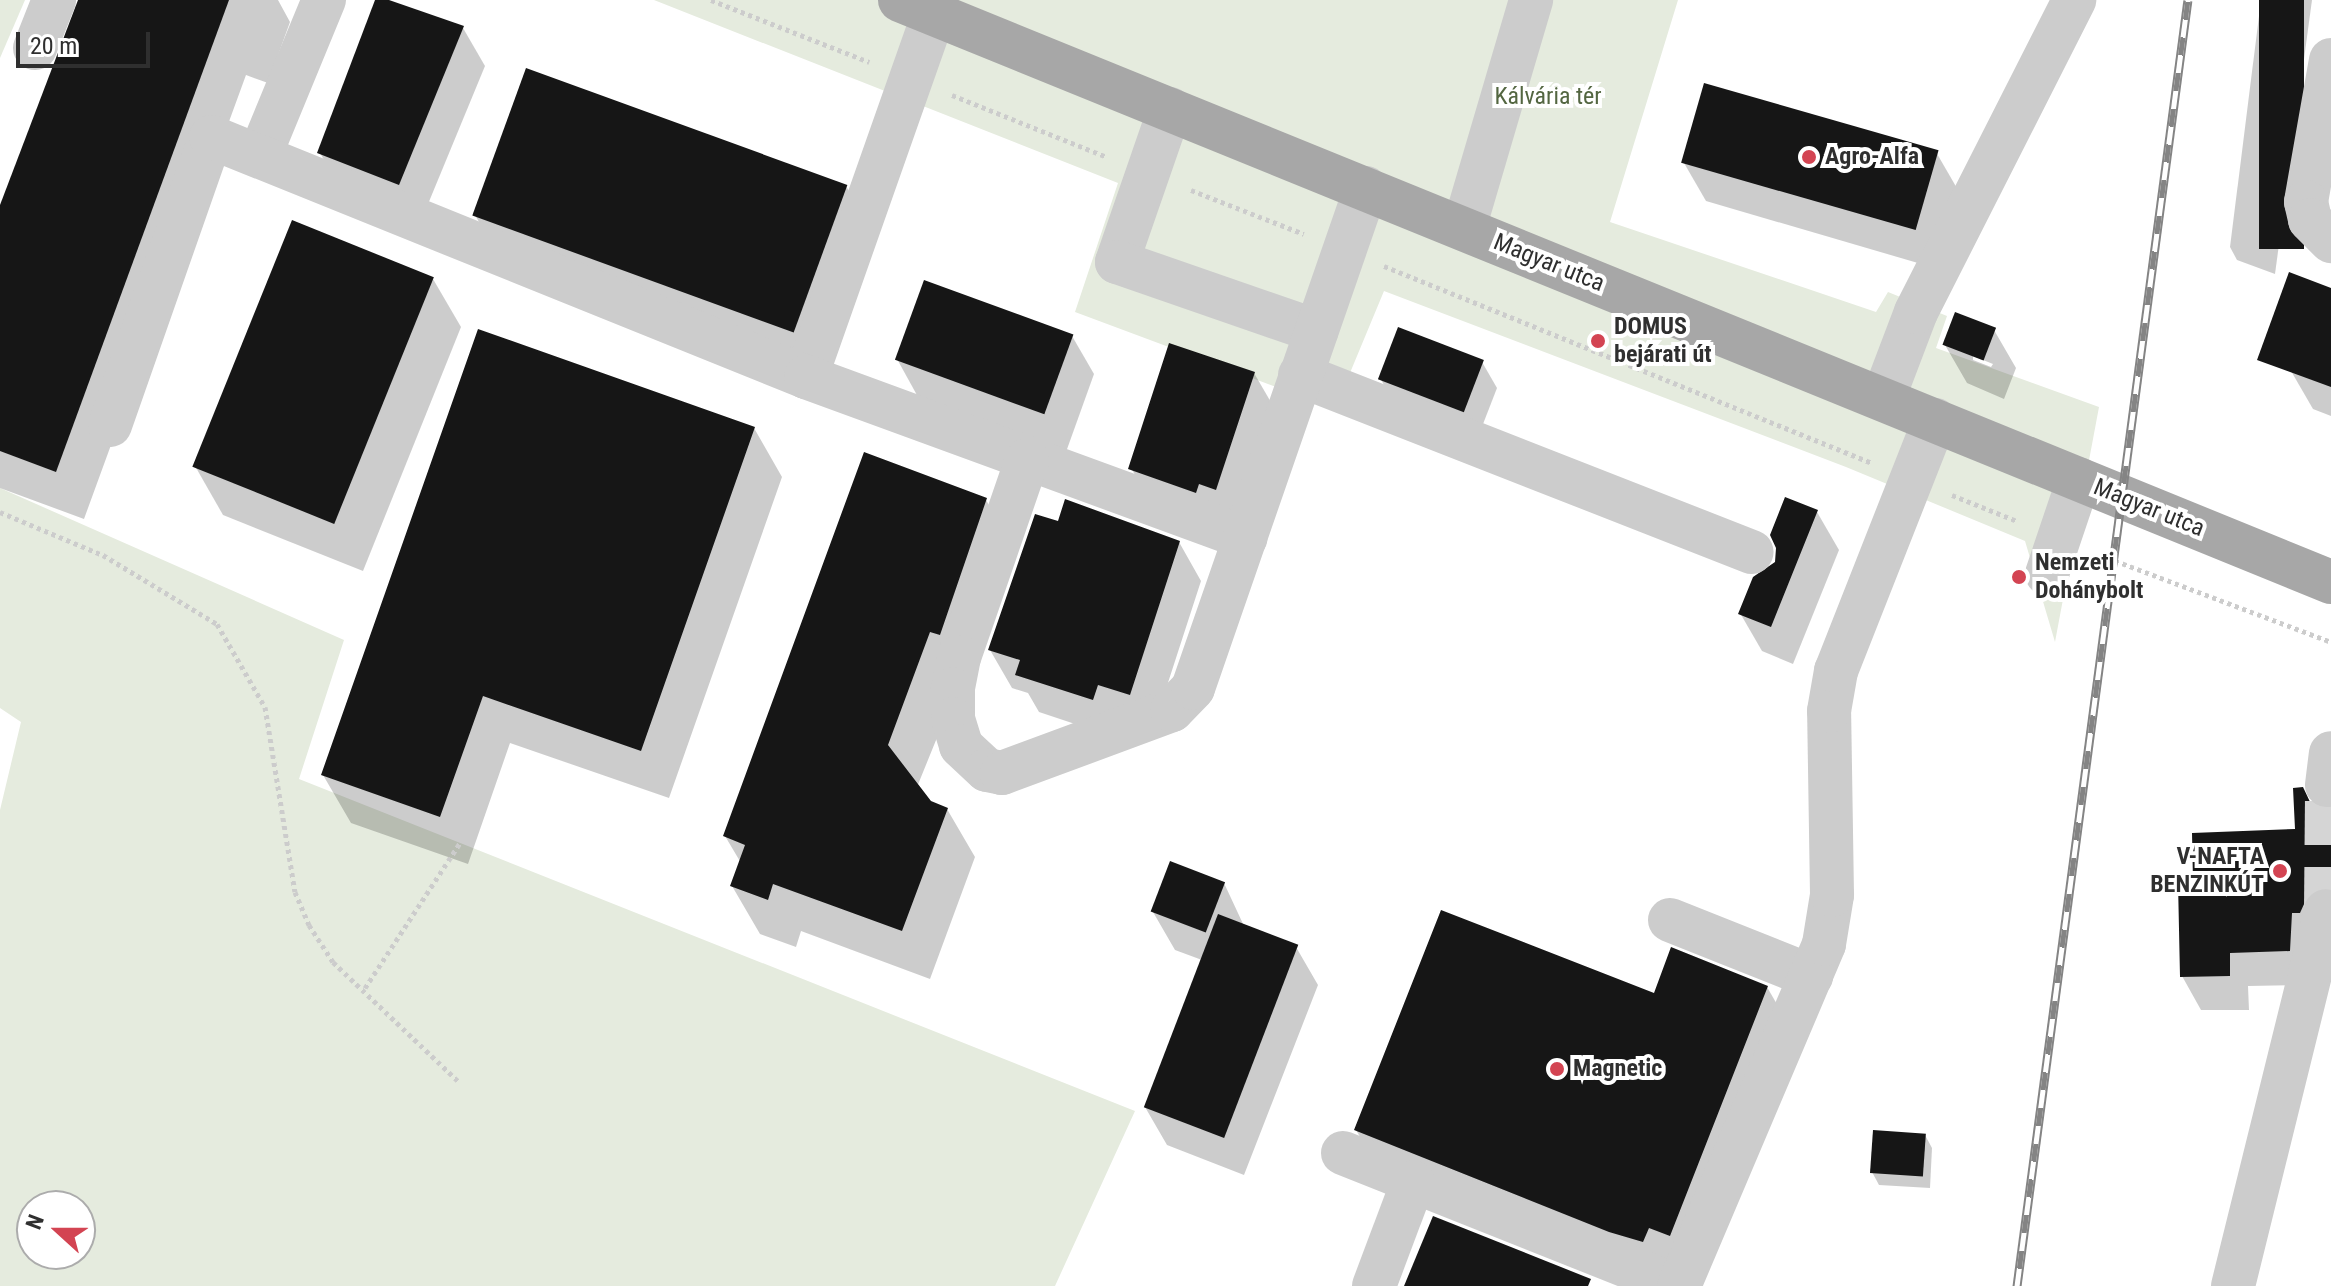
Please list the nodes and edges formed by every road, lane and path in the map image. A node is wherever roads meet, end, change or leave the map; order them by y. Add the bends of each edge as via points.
1 (54, 0) edge
2 (324, 0) edge
3 (711, 0) edge
4 (2074, 0) edge
5 (1541, 5) edge
6 (917, 7) edge
7 (35, 48) dead end
8 (2331, 60) edge
9 (911, 79) junction
10 (1170, 109) junction
11 (260, 155) junction
12 (1148, 173) junction
13 (1366, 188) junction
14 (1464, 228) junction
15 (2331, 241) edge
16 (1345, 250) junction
17 (1316, 331) junction
18 (1300, 375) junction
19 (806, 377) junction
20 (1883, 399) junction
21 (1935, 420) junction
22 (110, 425) dead end
23 (1027, 460) junction
24 (1911, 479) junction
25 (2079, 479) junction
26 (0, 512) edge
27 (1245, 538) junction
28 (1752, 552) dead end
29 (2051, 555) junction
30 (2331, 582) edge
31 (2331, 642) edge
32 (467, 832) dead end
33 (2326, 911) dead end
34 (1670, 920) dead end
35 (1811, 976) junction
36 (365, 988) junction
37 (458, 1081) dead end
38 (1343, 1153) dead end
39 (1413, 1182) junction
40 (1374, 1286) edge
41 (1678, 1286) edge
42 (2233, 1286) edge

1 - 7 street
2 - 11 street
3 - 9 path
4 - 20 street via 1916,312
5 - 14 street
6 - 9 street
6 - 10 main road, Magyar utca
8 - 15 street via 2306,202 2310,220
9 - 12 path
9 - 19 street
10 - 12 street
10 - 13 main road, Magyar utca
11 - 19 street
11 - 22 street via 211,137
12 - 16 path
12 - 17 street via 1117,262
13 - 14 main road, Magyar utca
13 - 16 street
14 - 20 main road, Magyar utca
16 - 17 street
16 - 24 path
17 - 18 street
18 - 27 street
18 - 28 street
19 - 23 street
20 - 21 main road, Magyar utca
21 - 24 street
21 - 25 main road, Magyar utca
23 - 27 street
23 - 27 street via 959,657 953,689 961,746 987,770 1021,770 1172,710 1193,688
24 - 29 path
24 - 35 street via 1836,671 1829,711 1832,895
25 - 29 street
25 - 30 main road, Magyar utca
26 - 36 path via 103,555 217,624 265,707 295,892 333,962
29 - 31 path
32 - 36 path
33 - 42 street
34 - 35 street
35 - 41 street
36 - 37 path
38 - 39 street
39 - 40 street
39 - 41 street

